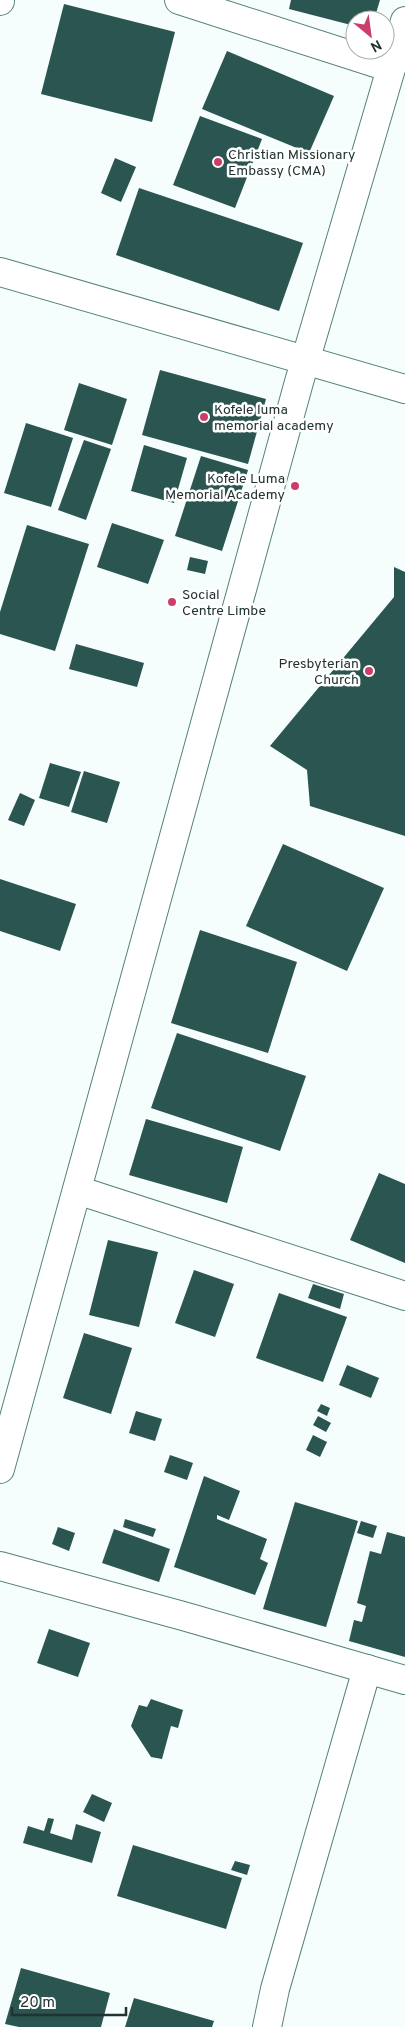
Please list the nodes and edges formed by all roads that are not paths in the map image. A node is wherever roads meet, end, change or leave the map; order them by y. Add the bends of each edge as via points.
1 (179, 0) edge
2 (405, 21) edge
3 (391, 68) junction
4 (0, 272) edge
5 (306, 360) junction
6 (405, 390) edge
7 (77, 1190) junction
8 (405, 1296) edge
9 (0, 1469) edge
10 (0, 1566) edge
11 (366, 1669) junction
12 (405, 1680) edge
13 (267, 2027) edge

1 - 3 street
2 - 3 street
3 - 5 street
4 - 5 street
5 - 6 street
5 - 7 street
7 - 8 street
7 - 9 street
10 - 11 street
11 - 12 street
11 - 13 street

